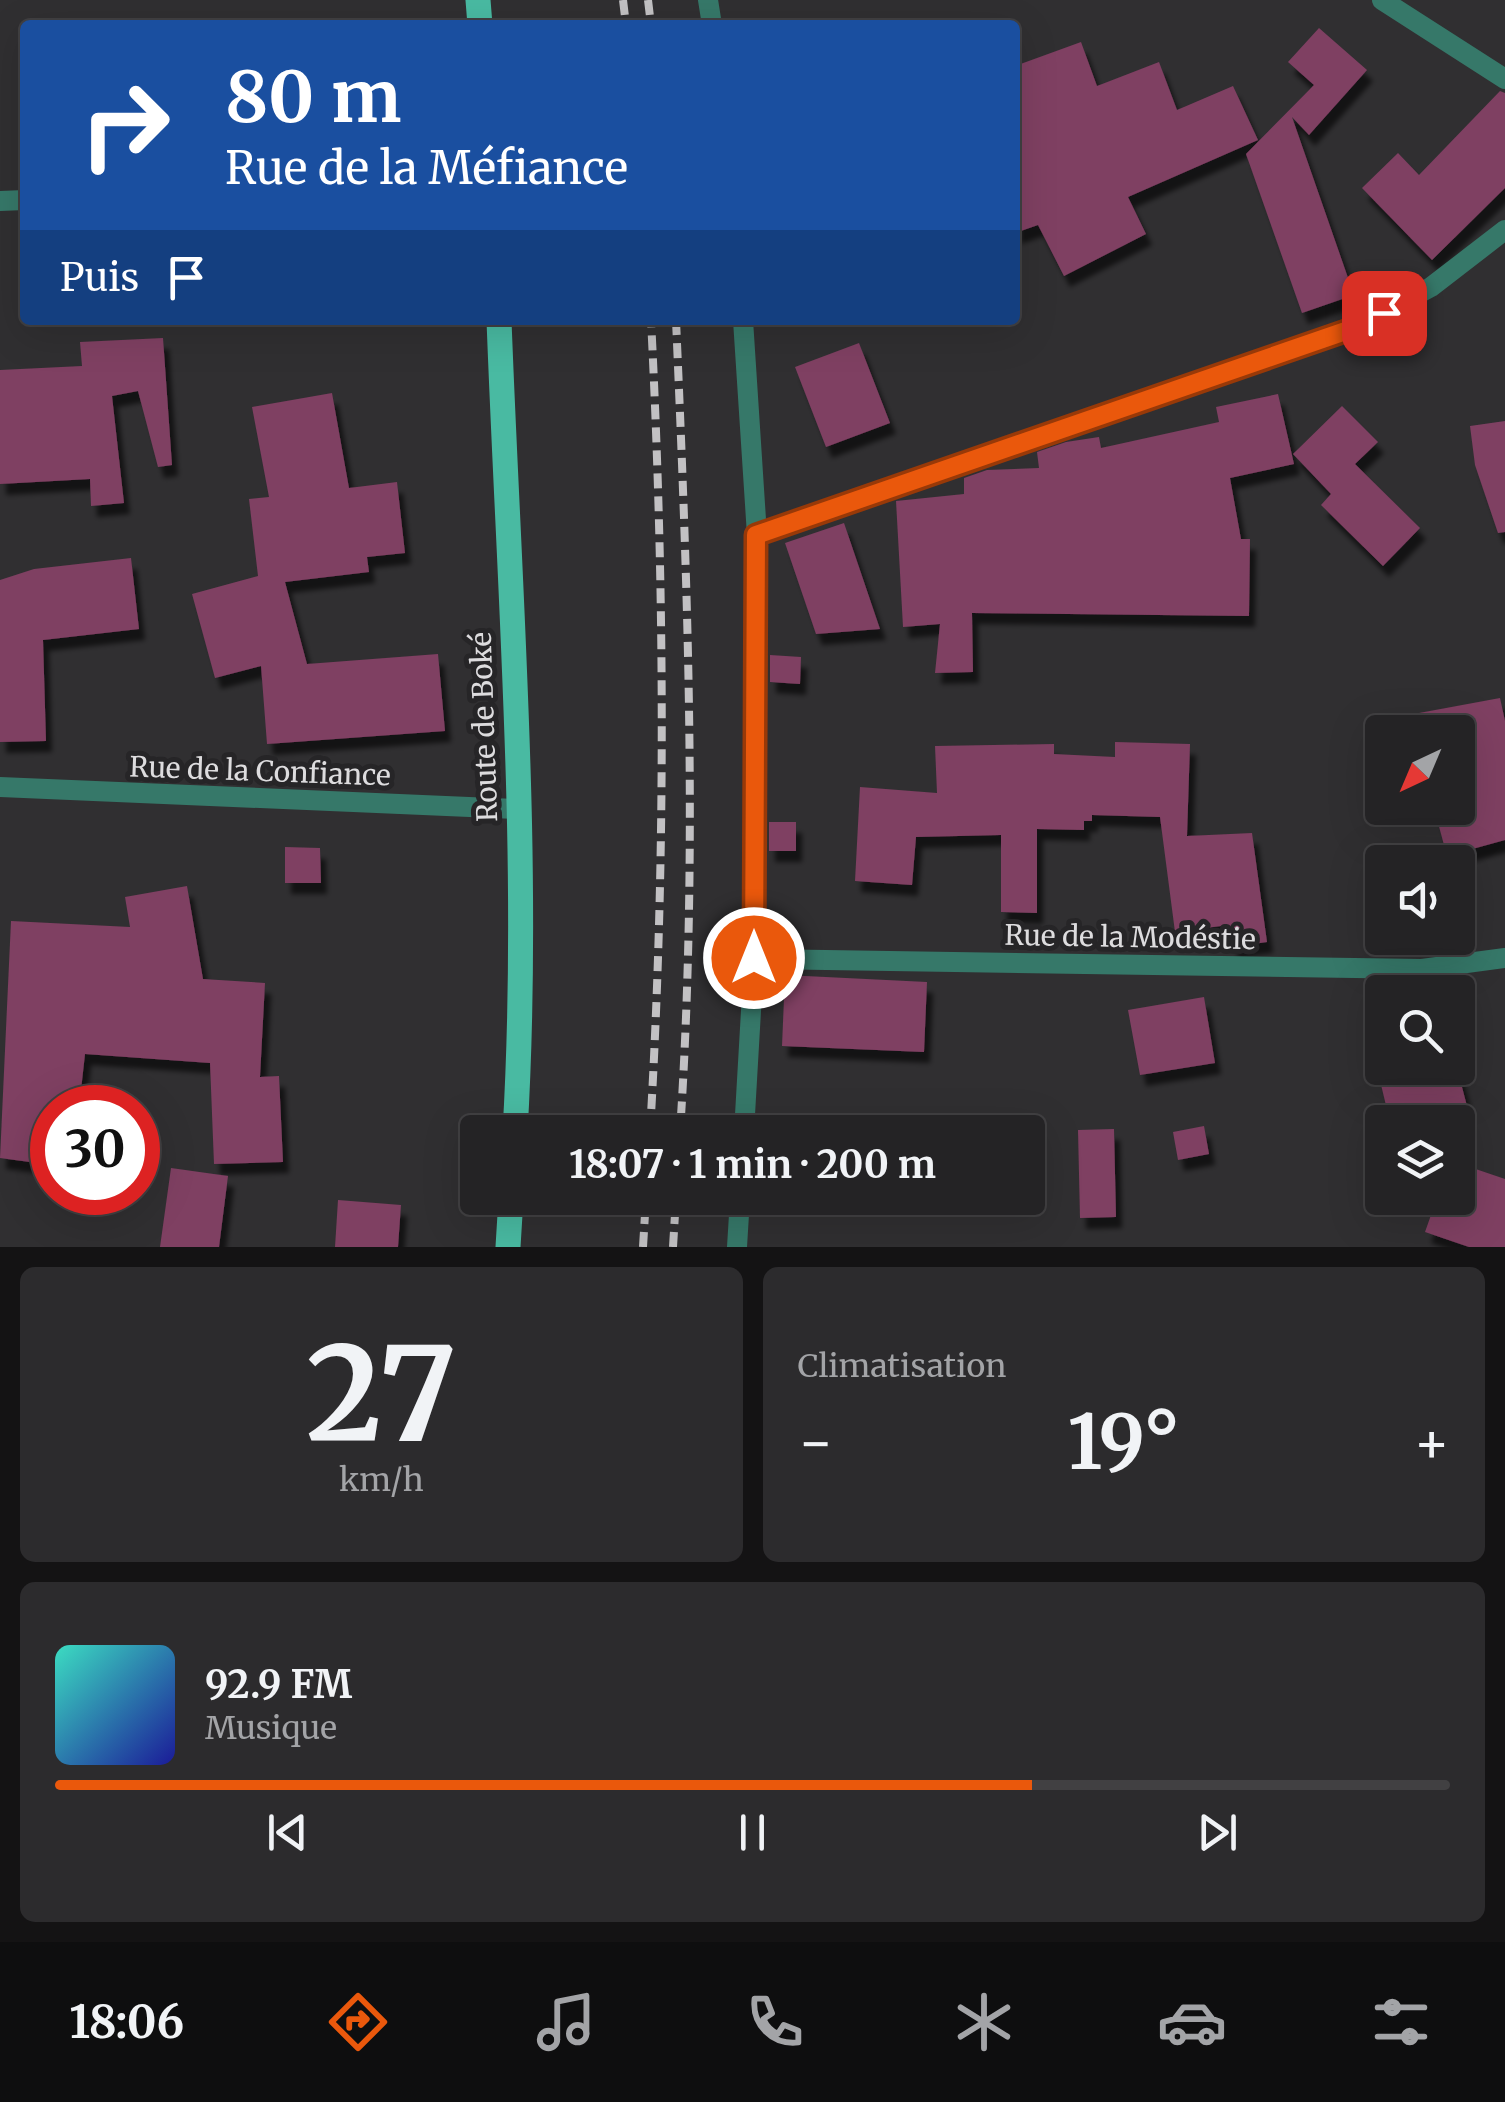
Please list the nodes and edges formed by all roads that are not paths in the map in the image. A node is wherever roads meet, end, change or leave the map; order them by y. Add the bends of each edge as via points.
1 (1382, 0) edge
2 (1505, 80) edge
3 (1505, 230) edge
4 (499, 325) edge
5 (743, 325) edge
6 (756, 535) junction
7 (0, 787) edge
8 (518, 809) junction
9 (754, 958) junction
10 (1505, 958) edge
11 (516, 1115) edge
12 (745, 1115) edge
13 (510, 1215) edge
14 (739, 1215) edge
15 (508, 1247) edge
16 (736, 1247) edge

1 - 2 street
3 - 6 street via 1432,287 1360,326
4 - 8 main road, Route de Boké
5 - 6 street
6 - 9 street
7 - 8 street, Rue de la Confiance
8 - 11 main road, Route de Boké
9 - 10 street, Rue de la Modéstie via 1422,969
9 - 12 street
13 - 15 main road
14 - 16 street

